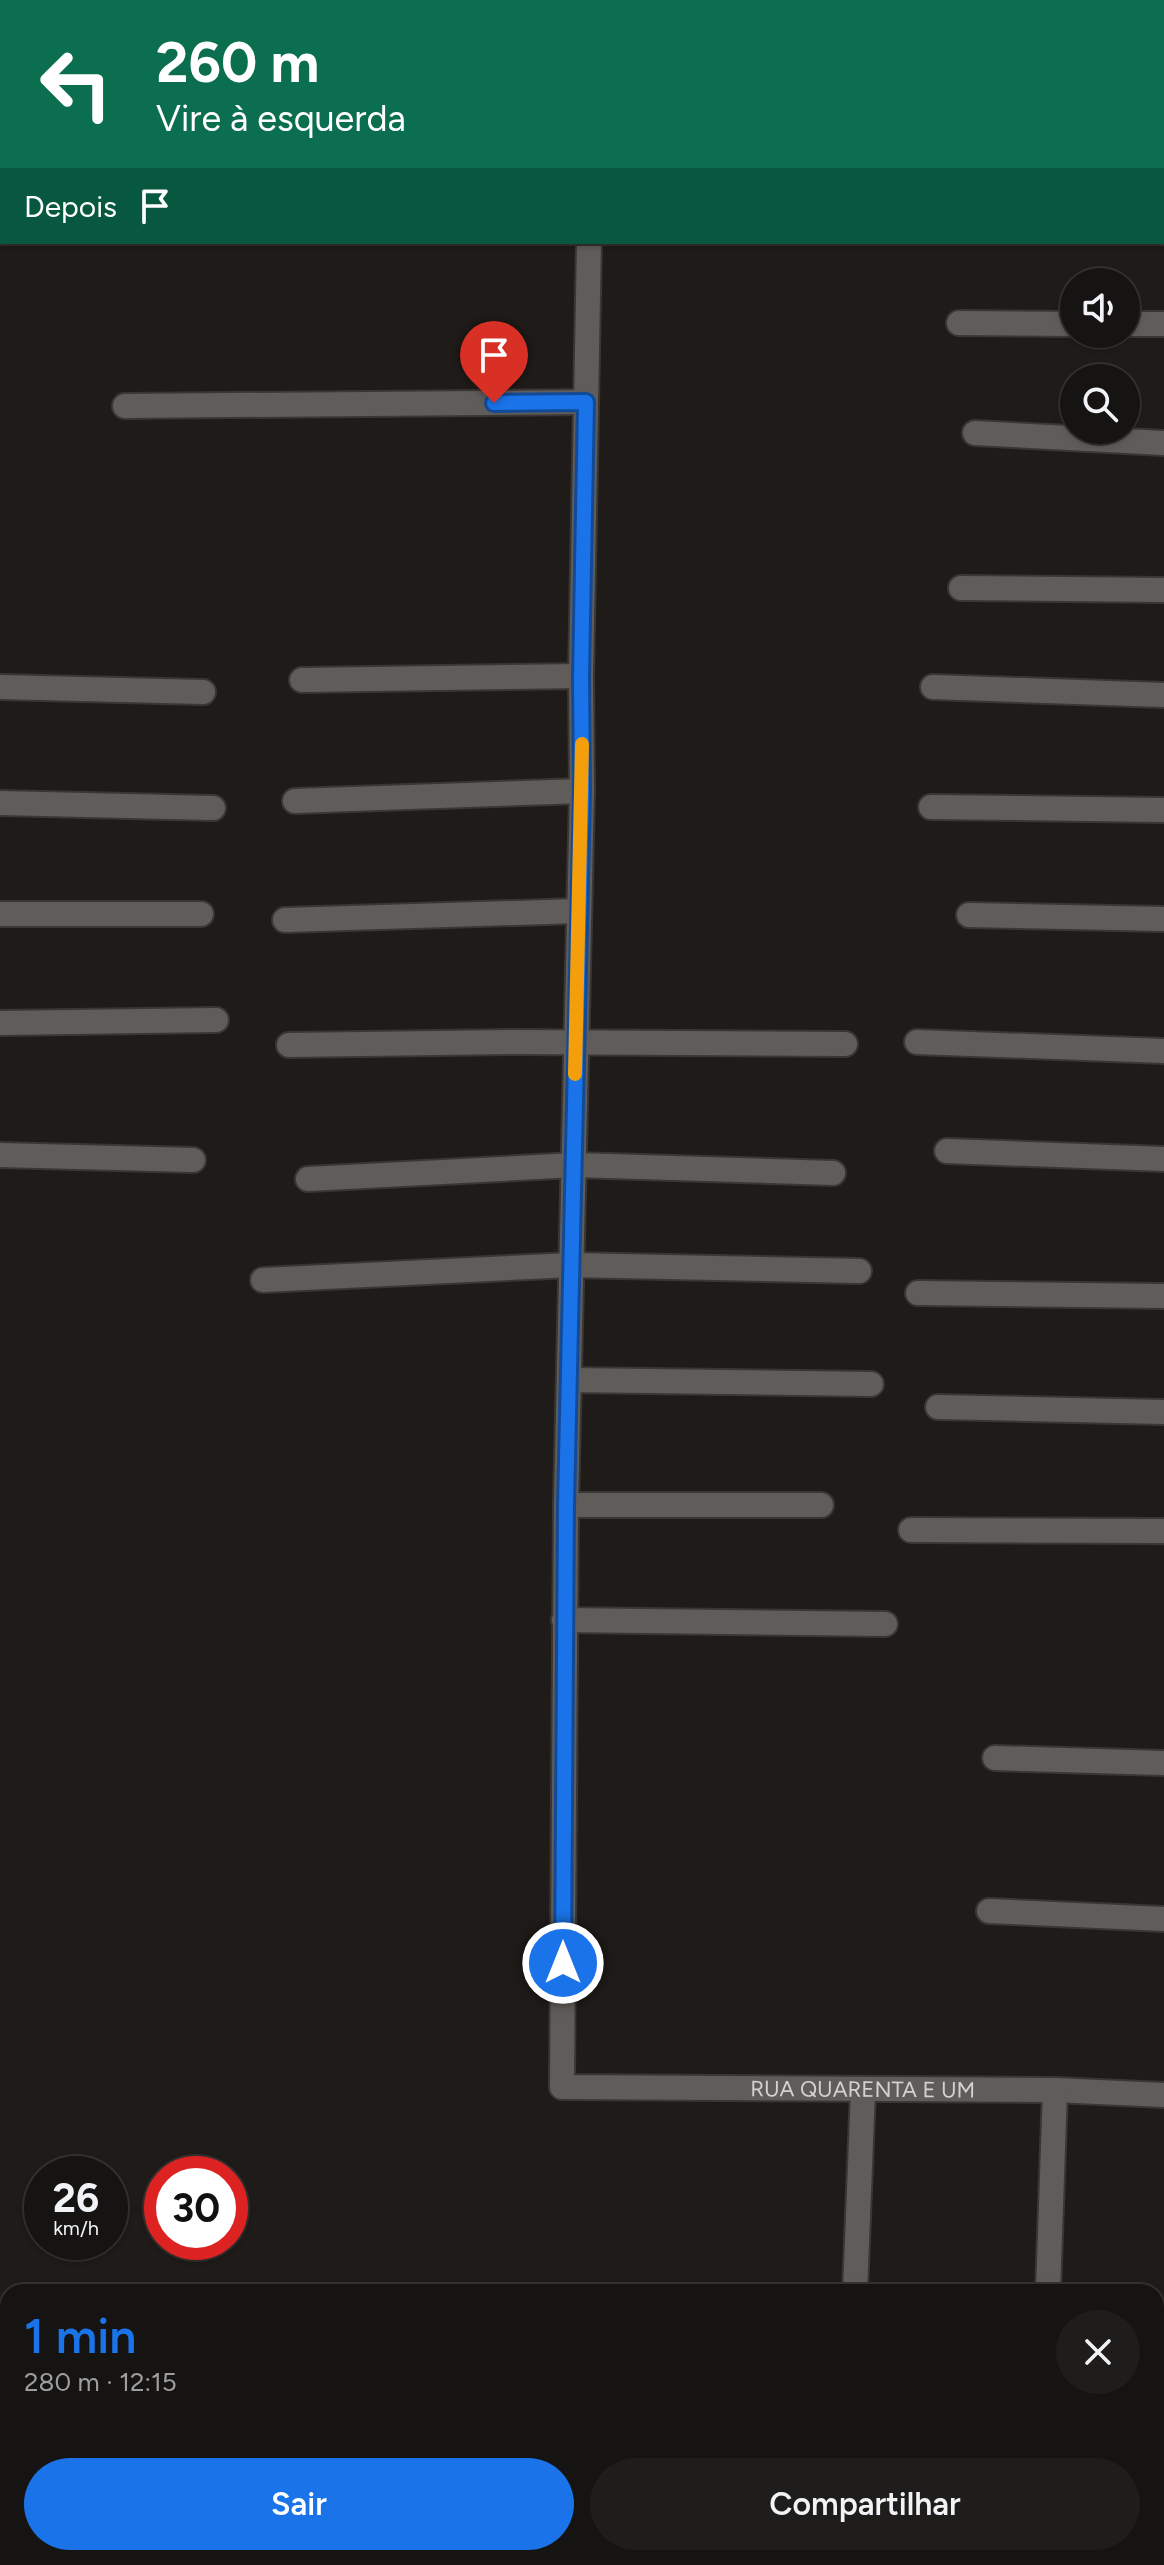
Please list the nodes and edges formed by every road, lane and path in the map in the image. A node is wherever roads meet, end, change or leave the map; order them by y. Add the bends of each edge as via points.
1 (589, 244) edge
2 (959, 323) dead end
3 (1060, 324) edge
4 (1140, 324) edge
5 (1164, 324) edge
6 (586, 402) junction
7 (125, 406) dead end
8 (975, 433) dead end
9 (1164, 443) edge
10 (961, 588) dead end
11 (1164, 590) edge
12 (581, 676) junction
13 (302, 680) dead end
14 (0, 687) edge
15 (933, 687) dead end
16 (203, 692) dead end
17 (1164, 695) edge
18 (582, 791) junction
19 (295, 801) dead end
20 (0, 803) edge
21 (931, 807) dead end
22 (213, 808) dead end
23 (1164, 810) edge
24 (578, 911) junction
25 (0, 914) edge
26 (201, 914) dead end
27 (969, 915) dead end
28 (1164, 919) edge
29 (285, 920) dead end
30 (216, 1020) dead end
31 (0, 1023) edge
32 (917, 1042) dead end
33 (575, 1044) junction
34 (845, 1044) dead end
35 (289, 1045) dead end
36 (1164, 1051) edge
37 (947, 1151) dead end
38 (0, 1155) edge
39 (1164, 1159) edge
40 (193, 1160) dead end
41 (575, 1165) junction
42 (833, 1173) dead end
43 (308, 1179) dead end
44 (572, 1265) junction
45 (859, 1271) dead end
46 (263, 1280) dead end
47 (918, 1293) dead end
48 (1164, 1296) edge
49 (569, 1380) junction
50 (871, 1384) dead end
51 (938, 1407) dead end
52 (1164, 1412) edge
53 (566, 1505) junction
54 (821, 1505) dead end
55 (911, 1530) dead end
56 (1164, 1531) edge
57 (564, 1620) junction
58 (885, 1624) dead end
59 (995, 1758) dead end
60 (1164, 1763) edge
61 (989, 1911) dead end
62 (1164, 1919) edge
63 (863, 2090) junction
64 (1055, 2090) junction
65 (1164, 2095) edge
66 (855, 2284) edge
67 (1048, 2284) edge

1 - 6 street
2 - 3 street
4 - 5 street
6 - 7 street
6 - 12 street
8 - 9 street
10 - 11 street
12 - 13 street
12 - 18 street
14 - 16 street
15 - 17 street
18 - 19 street
18 - 24 street
20 - 22 street
21 - 23 street
24 - 29 street
24 - 33 street
25 - 26 street
27 - 28 street
30 - 31 street
32 - 36 street
33 - 34 street
33 - 35 street
33 - 41 street
37 - 39 street
38 - 40 street
41 - 42 street
41 - 43 street
41 - 44 street
44 - 45 street
44 - 46 street
44 - 49 street
47 - 48 street
49 - 50 street
49 - 53 street
51 - 52 street
53 - 54 street
53 - 57 street
55 - 56 street
57 - 58 street
57 - 63 street, RUA QUARENTA E UM via 562,2087
59 - 60 street
61 - 62 street
63 - 64 street, RUA QUARENTA E UM
63 - 66 street
64 - 65 street, RUA QUARENTA E UM
64 - 67 street

